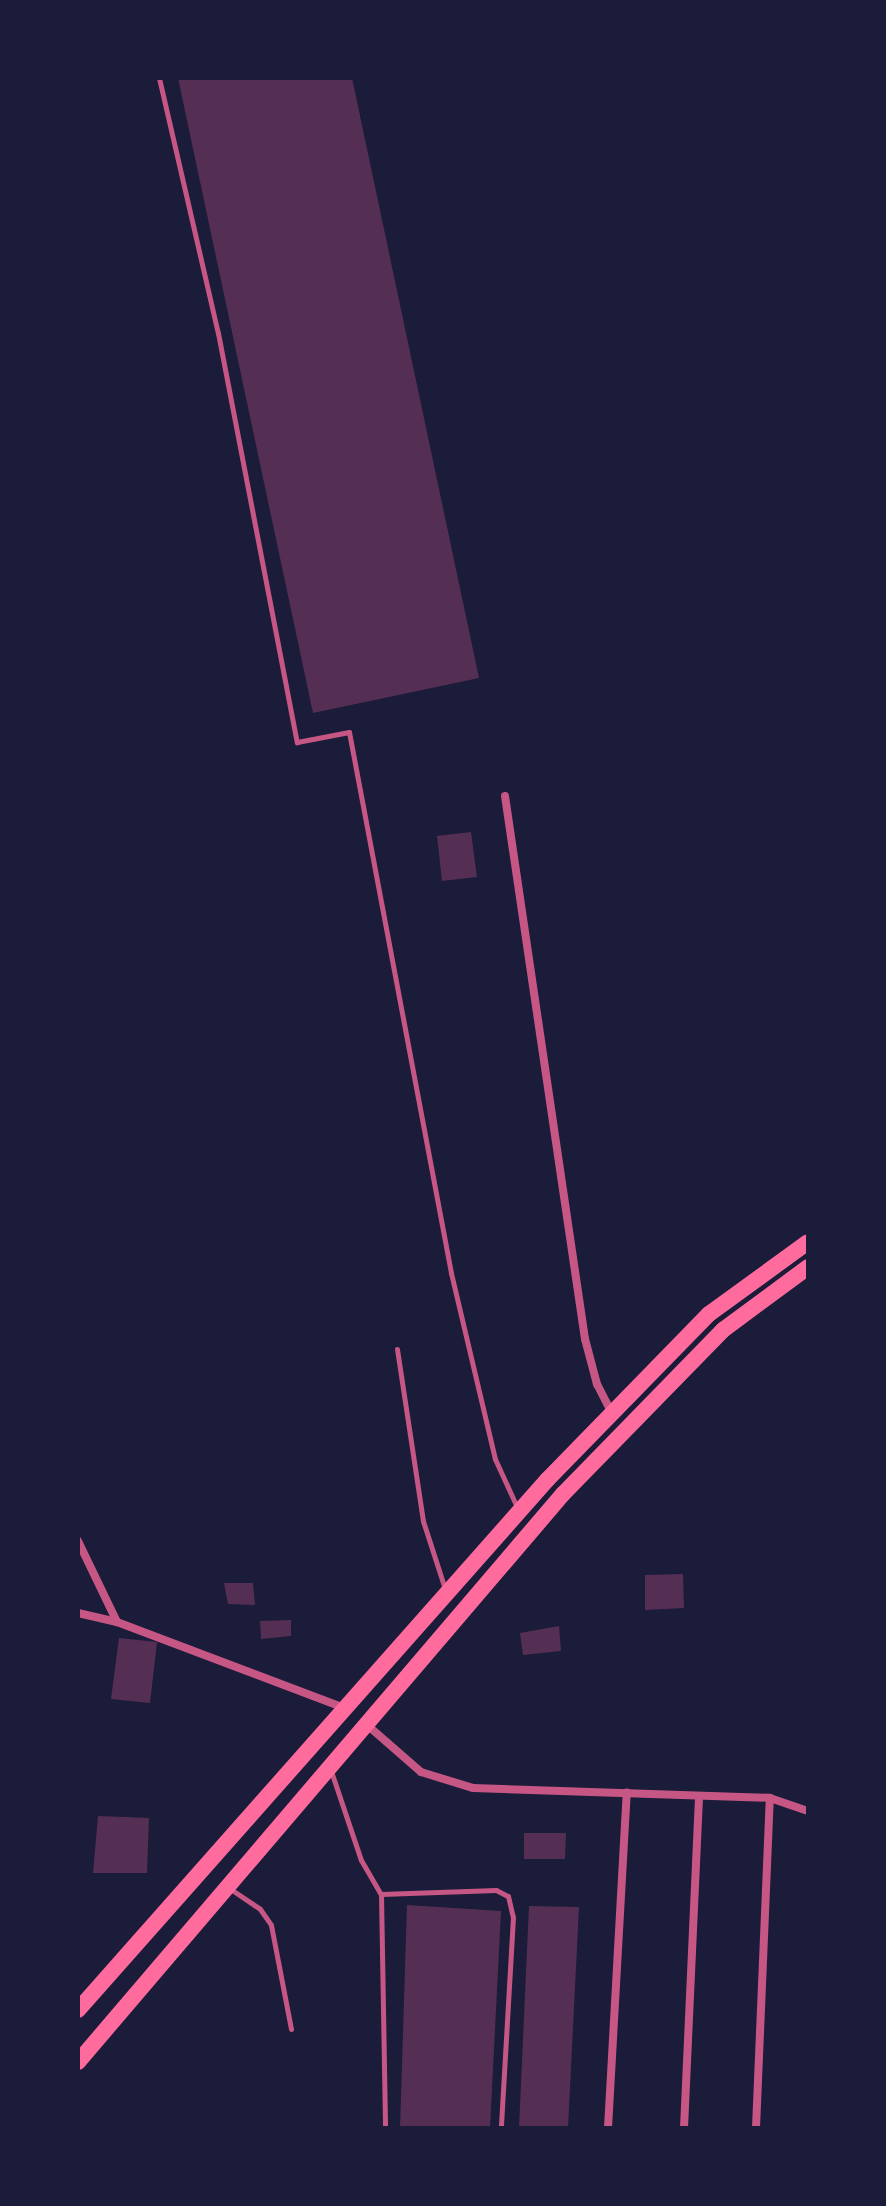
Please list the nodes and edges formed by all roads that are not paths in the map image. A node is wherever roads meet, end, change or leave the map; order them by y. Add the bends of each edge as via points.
1 (159, 78) edge
2 (505, 796) dead end
3 (808, 1242) edge
4 (808, 1267) edge
5 (397, 1349) dead end
6 (612, 1413) junction
7 (519, 1512) junction
8 (78, 1541) edge
9 (447, 1593) junction
10 (78, 1613) edge
11 (117, 1622) junction
12 (346, 1708) junction
13 (366, 1724) junction
14 (329, 1767) junction
15 (627, 1793) junction
16 (699, 1796) junction
17 (770, 1798) junction
18 (808, 1811) edge
19 (227, 1887) junction
20 (381, 1894) junction
21 (78, 2010) edge
22 (291, 2029) dead end
23 (78, 2062) edge
24 (385, 2128) edge
25 (501, 2128) edge
26 (608, 2128) edge
27 (684, 2128) edge
28 (756, 2128) edge

1 - 7 lane via 218,333 297,742 349,732 454,1288 495,1459
2 - 6 street via 585,1339 597,1384
3 - 6 highway via 709,1314
4 - 13 highway via 723,1330 563,1494
5 - 9 lane via 423,1521
6 - 7 highway
7 - 9 highway
8 - 11 street
9 - 12 highway
10 - 11 street
11 - 12 street
12 - 21 highway
13 - 14 highway
13 - 15 street via 404,1760 439,1780 473,1788
14 - 19 highway
14 - 20 lane via 361,1860
15 - 16 street
15 - 26 street
16 - 17 street
16 - 27 street
17 - 18 street
17 - 28 street
19 - 22 lane via 260,1909 271,1925
19 - 23 highway
20 - 24 lane
20 - 25 lane via 496,1890 508,1896 513,1917

